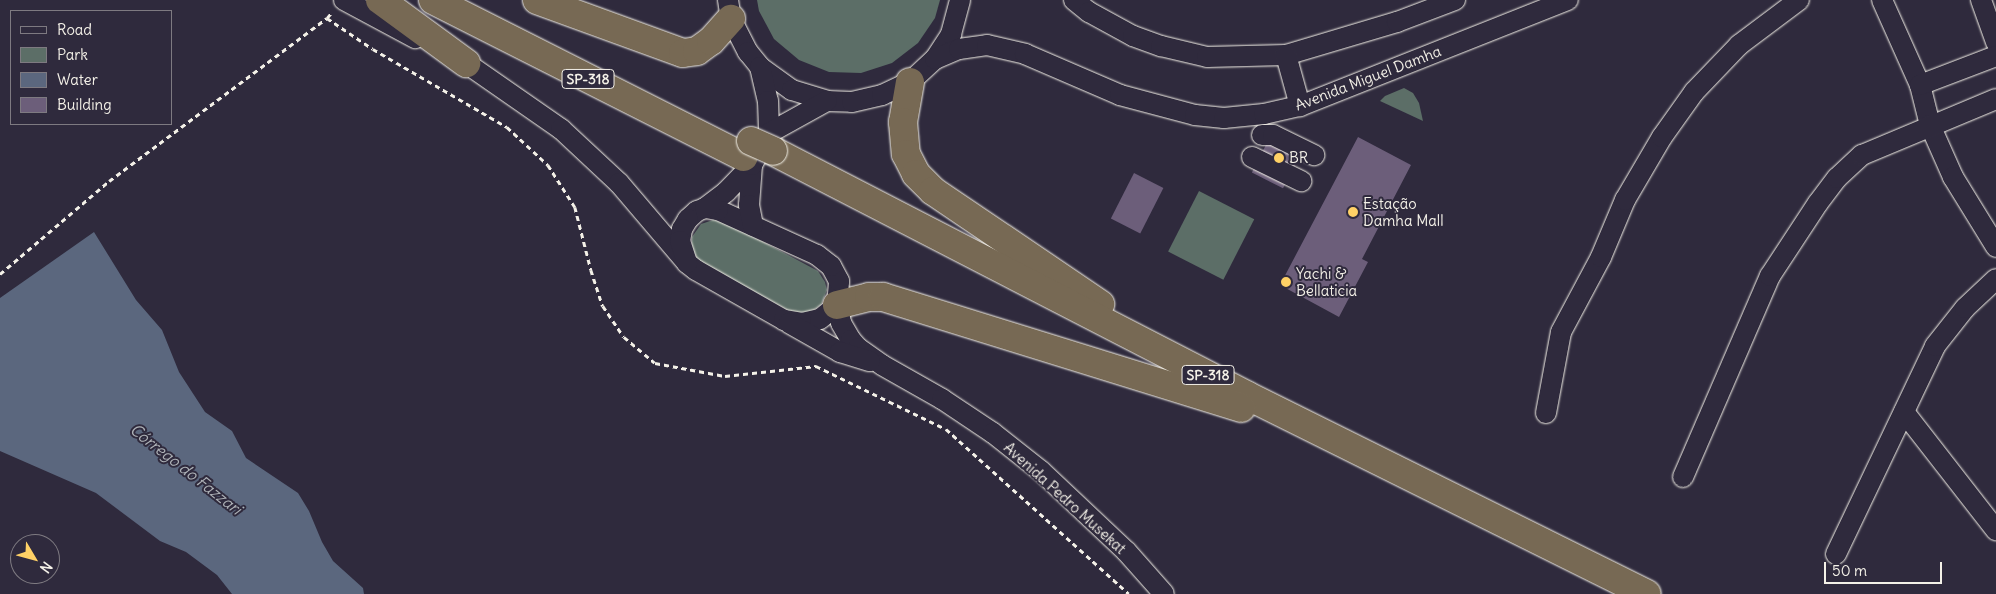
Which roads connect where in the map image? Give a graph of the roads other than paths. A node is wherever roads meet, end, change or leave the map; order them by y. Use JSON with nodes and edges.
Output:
{"nodes":[{"id":1,"x":380,"y":0,"type":"edge"},
{"id":2,"x":433,"y":0,"type":"edge"},
{"id":3,"x":472,"y":0,"type":"edge"},
{"id":4,"x":537,"y":0,"type":"edge"},
{"id":5,"x":960,"y":0,"type":"edge"},
{"id":6,"x":1074,"y":0,"type":"edge"},
{"id":7,"x":1404,"y":0,"type":"edge"},
{"id":8,"x":1455,"y":0,"type":"edge"},
{"id":9,"x":1568,"y":0,"type":"edge"},
{"id":10,"x":1799,"y":0,"type":"edge"},
{"id":11,"x":1882,"y":0,"type":"edge"},
{"id":12,"x":1982,"y":0,"type":"edge"},
{"id":13,"x":340,"y":3,"type":"edge"},
{"id":14,"x":730,"y":10,"type":"edge"},
{"id":15,"x":1397,"y":22,"type":"junction"},
{"id":16,"x":1996,"y":42,"type":"edge"},
{"id":17,"x":1286,"y":55,"type":"junction"},
{"id":18,"x":1996,"y":56,"type":"edge"},
{"id":19,"x":934,"y":59,"type":"junction"},
{"id":20,"x":466,"y":63,"type":"junction"},
{"id":21,"x":760,"y":67,"type":"junction"},
{"id":22,"x":910,"y":82,"type":"junction"},
{"id":23,"x":1920,"y":85,"type":"junction"},
{"id":24,"x":1996,"y":99,"type":"edge"},
{"id":25,"x":827,"y":101,"type":"junction"},
{"id":26,"x":1300,"y":106,"type":"junction"},
{"id":27,"x":1930,"y":125,"type":"junction"},
{"id":28,"x":759,"y":152,"type":"junction"},
{"id":29,"x":1304,"y":174,"type":"joint"},
{"id":30,"x":705,"y":208,"type":"junction"},
{"id":31,"x":753,"y":226,"type":"junction"},
{"id":32,"x":1996,"y":247,"type":"edge"},
{"id":33,"x":687,"y":263,"type":"junction"},
{"id":34,"x":1996,"y":279,"type":"edge"},
{"id":35,"x":837,"y":305,"type":"junction"},
{"id":36,"x":784,"y":320,"type":"junction"},
{"id":37,"x":882,"y":365,"type":"junction"},
{"id":38,"x":1244,"y":402,"type":"junction"},
{"id":39,"x":1904,"y":412,"type":"junction"},
{"id":40,"x":1546,"y":413,"type":"dead end"},
{"id":41,"x":1682,"y":477,"type":"dead end"},
{"id":42,"x":1996,"y":530,"type":"edge"},
{"id":43,"x":1836,"y":554,"type":"dead end"},
{"id":44,"x":1164,"y":594,"type":"edge"},
{"id":45,"x":1614,"y":594,"type":"edge"},
{"id":46,"x":1646,"y":594,"type":"edge"}],
"edges":[{"from":1,"to":20,"type":"highway"},
{"from":2,"to":28,"type":"highway","number":"SP-318"},
{"from":3,"to":28,"type":"highway","number":"SP-318"},
{"from":4,"to":14,"type":"highway"},
{"from":5,"to":19,"type":"street"},
{"from":6,"to":17,"type":"street"},
{"from":7,"to":15,"type":"street"},
{"from":8,"to":15,"type":"street"},
{"from":9,"to":26,"type":"street","name":"Avenida Miguel Damha"},
{"from":10,"to":40,"type":"street"},
{"from":11,"to":23,"type":"street"},
{"from":12,"to":16,"type":"street"},
{"from":13,"to":20,"type":"street","name":"Avenida Pedro Musekat"},
{"from":14,"to":21,"type":"street"},
{"from":15,"to":17,"type":"street"},
{"from":17,"to":26,"type":"street"},
{"from":18,"to":23,"type":"street"},
{"from":19,"to":22,"type":"street"},
{"from":19,"to":26,"type":"street","name":"Avenida Miguel Damha"},
{"from":20,"to":33,"type":"street","name":"Avenida Pedro Musekat"},
{"from":21,"to":25,"type":"street"},
{"from":21,"to":28,"type":"street"},
{"from":22,"to":25,"type":"street"},
{"from":22,"to":38,"type":"highway"},
{"from":23,"to":27,"type":"street"},
{"from":24,"to":27,"type":"street"},
{"from":25,"to":28,"type":"street"},
{"from":27,"to":32,"type":"street"},
{"from":27,"to":41,"type":"street"},
{"from":28,"to":30,"type":"street"},
{"from":28,"to":31,"type":"street"},
{"from":28,"to":38,"type":"highway","number":"SP-318"},
{"from":29,"to":29,"type":"street"},
{"from":30,"to":31,"type":"street"},
{"from":30,"to":33,"type":"street"},
{"from":31,"to":35,"type":"street"},
{"from":33,"to":36,"type":"street","name":"Avenida Pedro Musekat"},
{"from":34,"to":39,"type":"street"},
{"from":35,"to":36,"type":"street"},
{"from":35,"to":37,"type":"street","name":"Avenida Pedro Musekat"},
{"from":35,"to":38,"type":"highway"},
{"from":36,"to":37,"type":"street","name":"Avenida Pedro Musekat"},
{"from":37,"to":44,"type":"street","name":"Avenida Pedro Musekat"},
{"from":38,"to":45,"type":"highway","number":"SP-318"},
{"from":38,"to":46,"type":"highway","number":"SP-318"},
{"from":39,"to":42,"type":"street"},
{"from":39,"to":43,"type":"street"}]}
